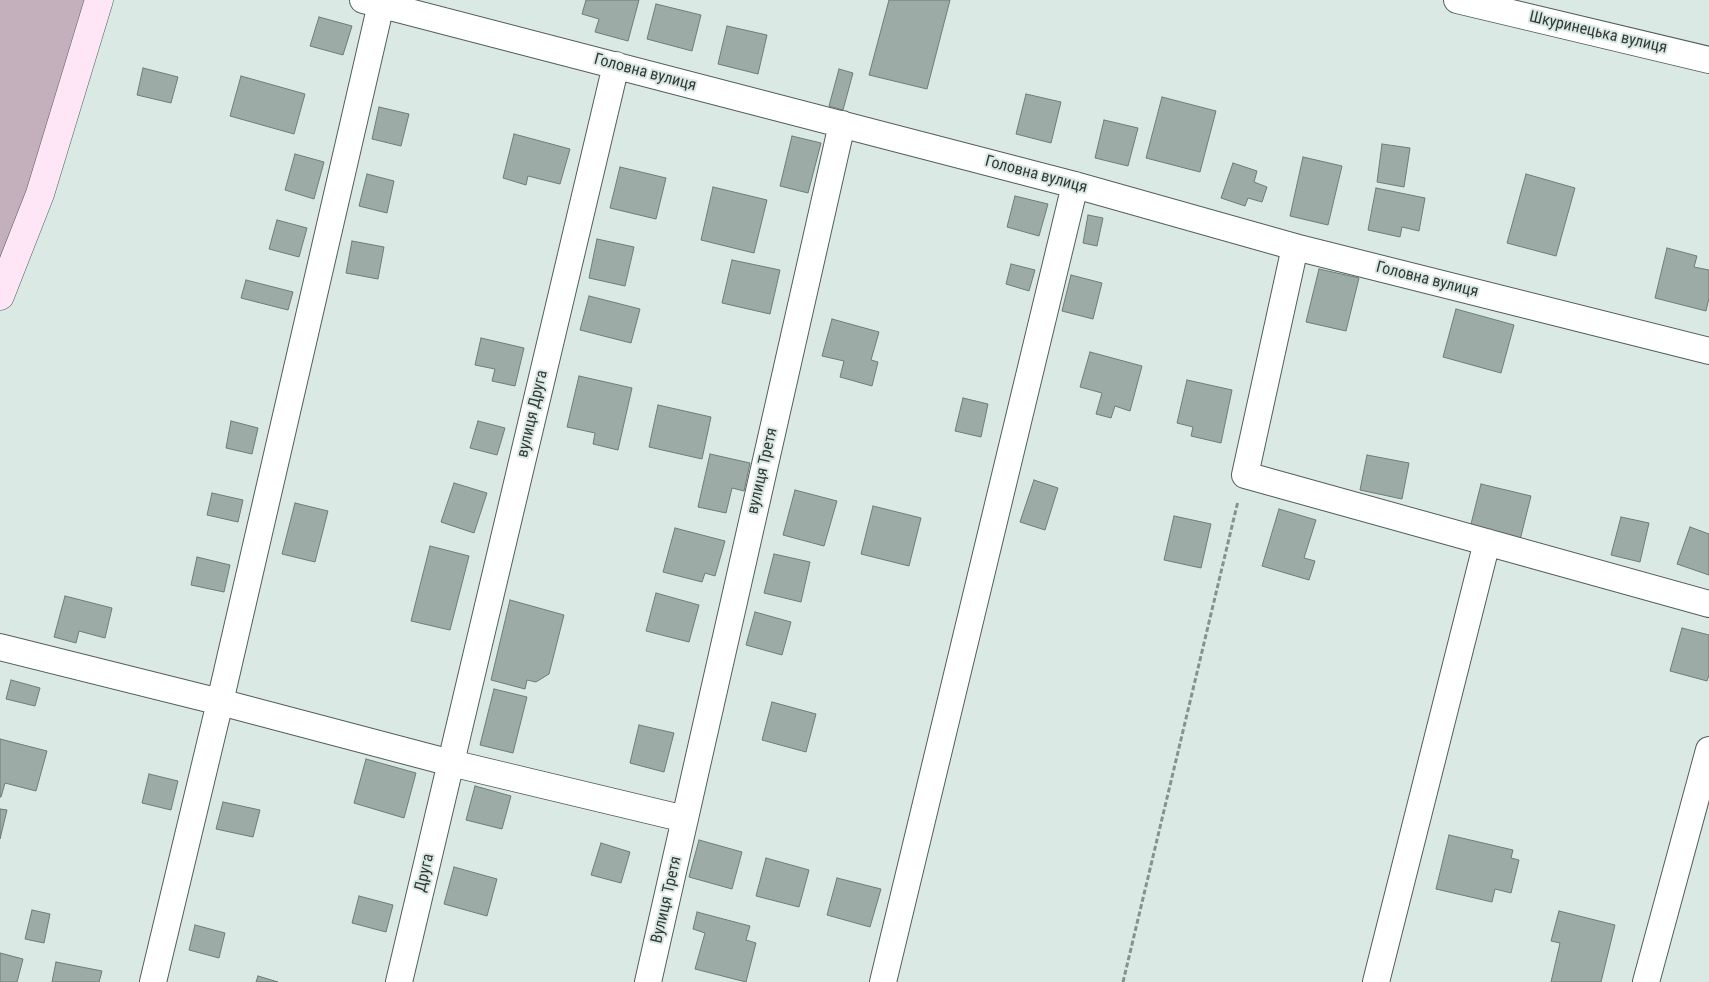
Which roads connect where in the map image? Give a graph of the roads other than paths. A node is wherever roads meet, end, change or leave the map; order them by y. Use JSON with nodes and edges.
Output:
{"nodes":[{"id":1,"x":99,"y":0,"type":"edge"},
{"id":2,"x":1457,"y":0,"type":"edge"},
{"id":3,"x":372,"y":2,"type":"edge"},
{"id":4,"x":1709,"y":60,"type":"edge"},
{"id":5,"x":616,"y":65,"type":"junction"},
{"id":6,"x":842,"y":124,"type":"junction"},
{"id":7,"x":1075,"y":184,"type":"junction"},
{"id":8,"x":1295,"y":247,"type":"junction"},
{"id":9,"x":0,"y":296,"type":"edge"},
{"id":10,"x":1709,"y":351,"type":"edge"},
{"id":11,"x":1487,"y":542,"type":"junction"},
{"id":12,"x":1709,"y":604,"type":"edge"},
{"id":13,"x":0,"y":647,"type":"edge"},
{"id":14,"x":220,"y":702,"type":"junction"},
{"id":15,"x":1709,"y":750,"type":"edge"},
{"id":16,"x":451,"y":763,"type":"junction"},
{"id":17,"x":685,"y":819,"type":"junction"},
{"id":18,"x":153,"y":982,"type":"edge"},
{"id":19,"x":399,"y":982,"type":"edge"},
{"id":20,"x":648,"y":982,"type":"edge"},
{"id":21,"x":883,"y":982,"type":"edge"},
{"id":22,"x":1376,"y":982,"type":"edge"},
{"id":23,"x":1646,"y":982,"type":"edge"}],
"edges":[{"from":1,"to":9,"type":"street"},
{"from":2,"to":4,"type":"street","name":"Шкуринецька вулиця"},
{"from":3,"to":5,"type":"street","name":"Головна вулиця"},
{"from":3,"to":14,"type":"street"},
{"from":5,"to":6,"type":"street","name":"Головна вулиця"},
{"from":5,"to":16,"type":"street","name":"вулиця Друга"},
{"from":6,"to":7,"type":"street","name":"Головна вулиця"},
{"from":6,"to":17,"type":"street","name":"вулиця Третя"},
{"from":7,"to":8,"type":"street","name":"Головна вулиця"},
{"from":7,"to":21,"type":"street"},
{"from":8,"to":10,"type":"street","name":"Головна вулиця"},
{"from":8,"to":11,"type":"street"},
{"from":11,"to":12,"type":"street"},
{"from":11,"to":22,"type":"street"},
{"from":13,"to":14,"type":"street"},
{"from":14,"to":16,"type":"street"},
{"from":14,"to":18,"type":"street"},
{"from":15,"to":23,"type":"street"},
{"from":16,"to":17,"type":"street"},
{"from":16,"to":19,"type":"street","name":"Друга"},
{"from":17,"to":20,"type":"street","name":"Вулиця Третя"}]}
